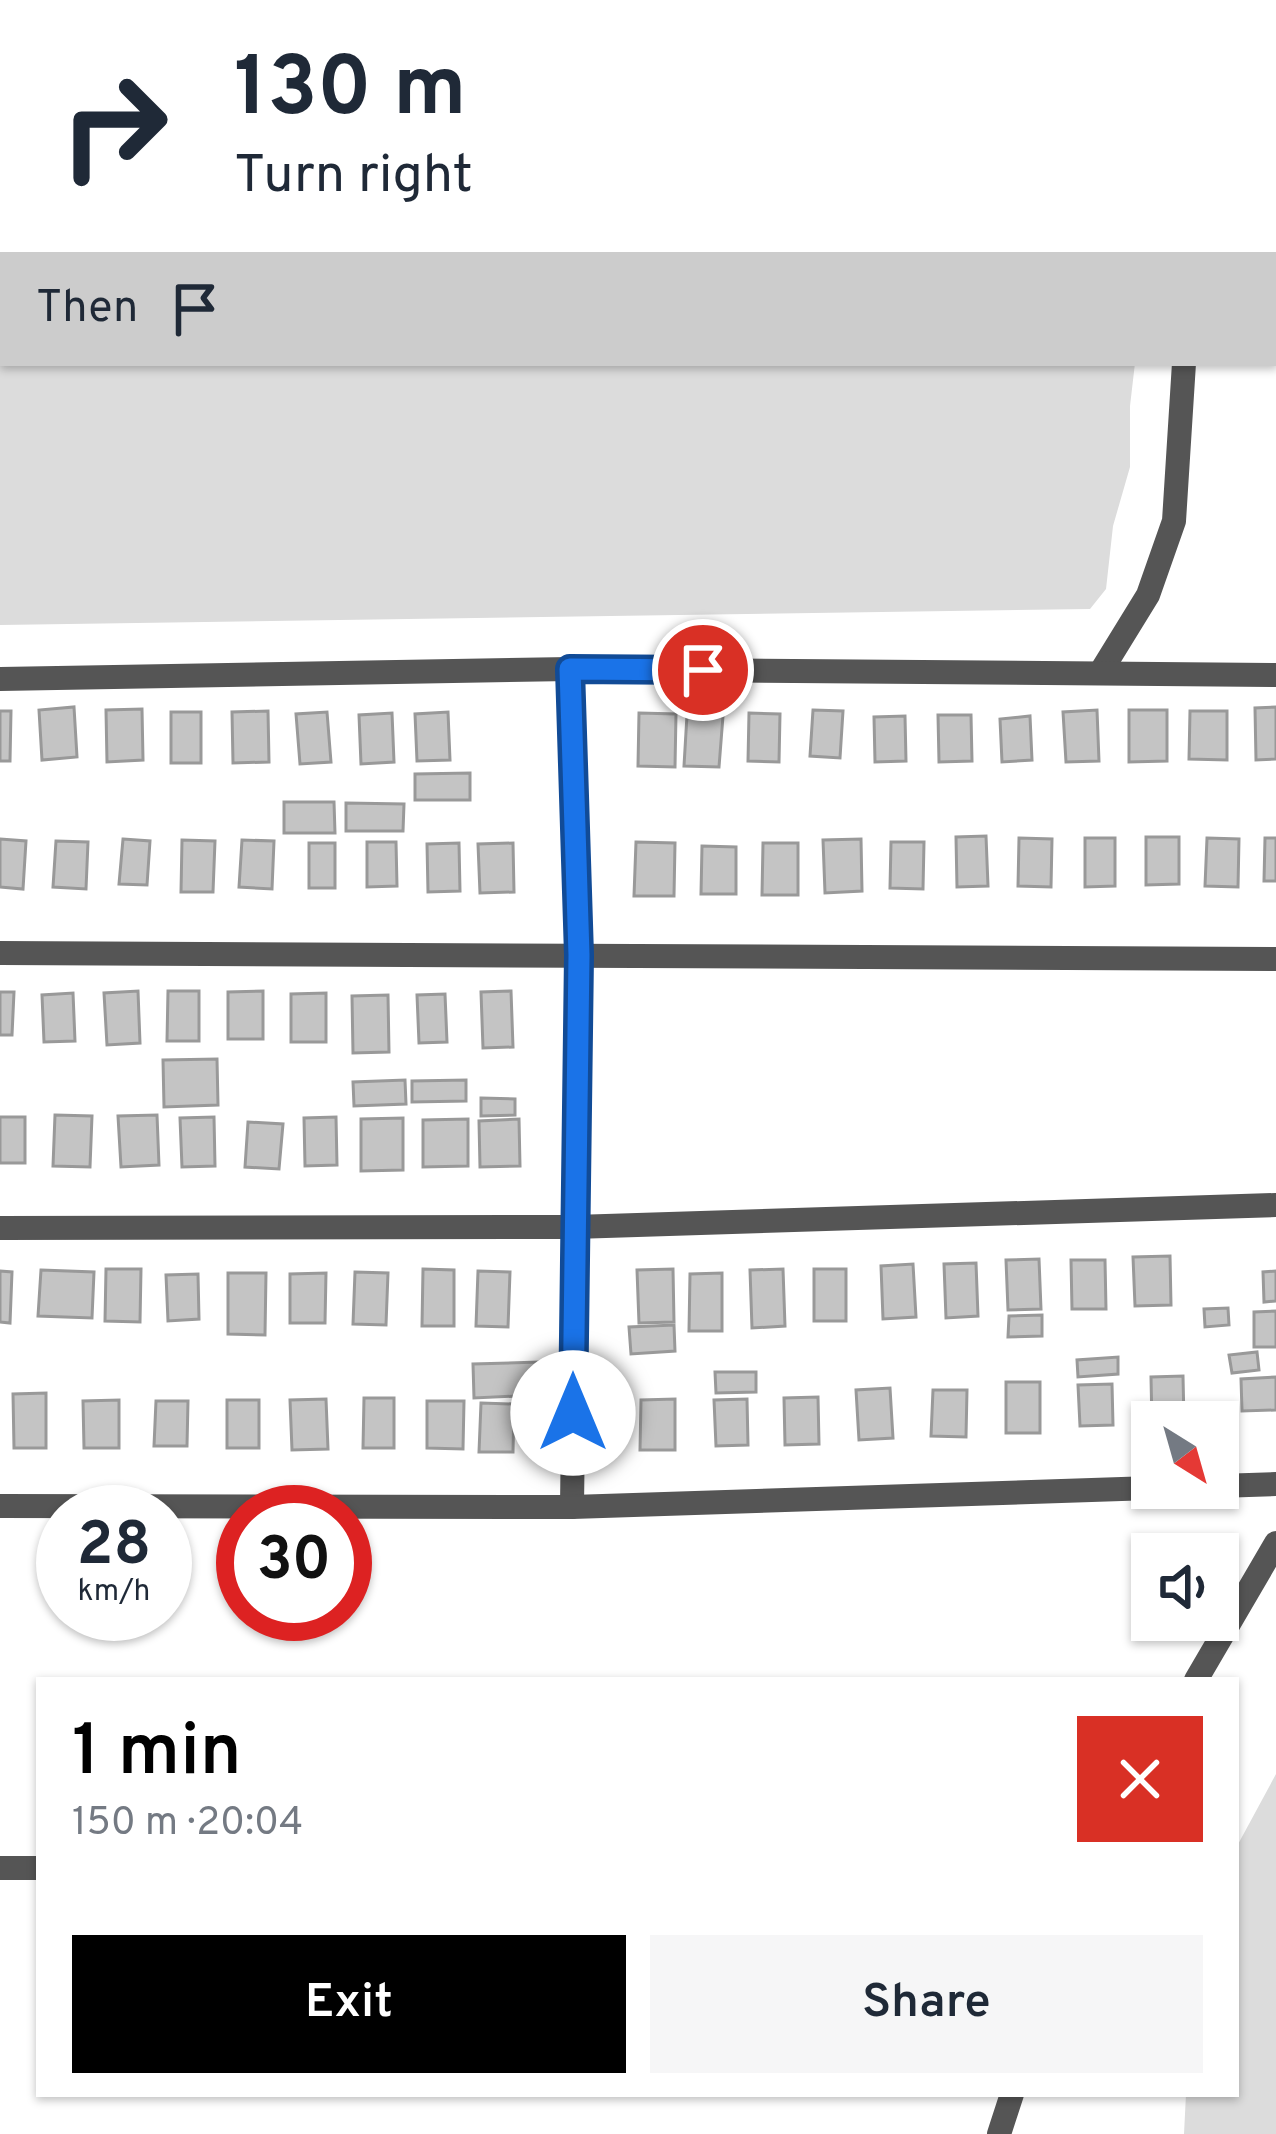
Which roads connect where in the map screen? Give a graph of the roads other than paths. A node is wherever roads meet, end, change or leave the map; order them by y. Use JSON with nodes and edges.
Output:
{"nodes":[{"id":1,"x":1184,"y":366,"type":"edge"},
{"id":2,"x":570,"y":669,"type":"junction"},
{"id":3,"x":1100,"y":673,"type":"junction"},
{"id":4,"x":1276,"y":675,"type":"edge"},
{"id":5,"x":0,"y":679,"type":"edge"},
{"id":6,"x":0,"y":953,"type":"edge"},
{"id":7,"x":579,"y":955,"type":"junction"},
{"id":8,"x":1276,"y":959,"type":"edge"},
{"id":9,"x":1276,"y":1205,"type":"edge"},
{"id":10,"x":574,"y":1227,"type":"junction"},
{"id":11,"x":0,"y":1228,"type":"edge"},
{"id":12,"x":1276,"y":1484,"type":"edge"},
{"id":13,"x":1239,"y":1485,"type":"edge"},
{"id":14,"x":1131,"y":1489,"type":"edge"},
{"id":15,"x":0,"y":1506,"type":"edge"},
{"id":16,"x":572,"y":1507,"type":"junction"},
{"id":17,"x":1276,"y":1543,"type":"edge"},
{"id":18,"x":1198,"y":1677,"type":"edge"},
{"id":19,"x":0,"y":1868,"type":"edge"},
{"id":20,"x":36,"y":1868,"type":"edge"},
{"id":21,"x":1011,"y":2097,"type":"edge"},
{"id":22,"x":999,"y":2134,"type":"edge"}],
"edges":[{"from":1,"to":3,"type":"street"},
{"from":2,"to":3,"type":"street"},
{"from":2,"to":5,"type":"street"},
{"from":2,"to":7,"type":"street"},
{"from":3,"to":4,"type":"street"},
{"from":6,"to":7,"type":"street"},
{"from":7,"to":8,"type":"street"},
{"from":7,"to":10,"type":"street"},
{"from":9,"to":10,"type":"street"},
{"from":10,"to":11,"type":"street"},
{"from":10,"to":16,"type":"street"},
{"from":12,"to":13,"type":"street"},
{"from":14,"to":16,"type":"street"},
{"from":15,"to":16,"type":"street"},
{"from":17,"to":18,"type":"street"},
{"from":19,"to":20,"type":"street"},
{"from":21,"to":22,"type":"street"}]}
